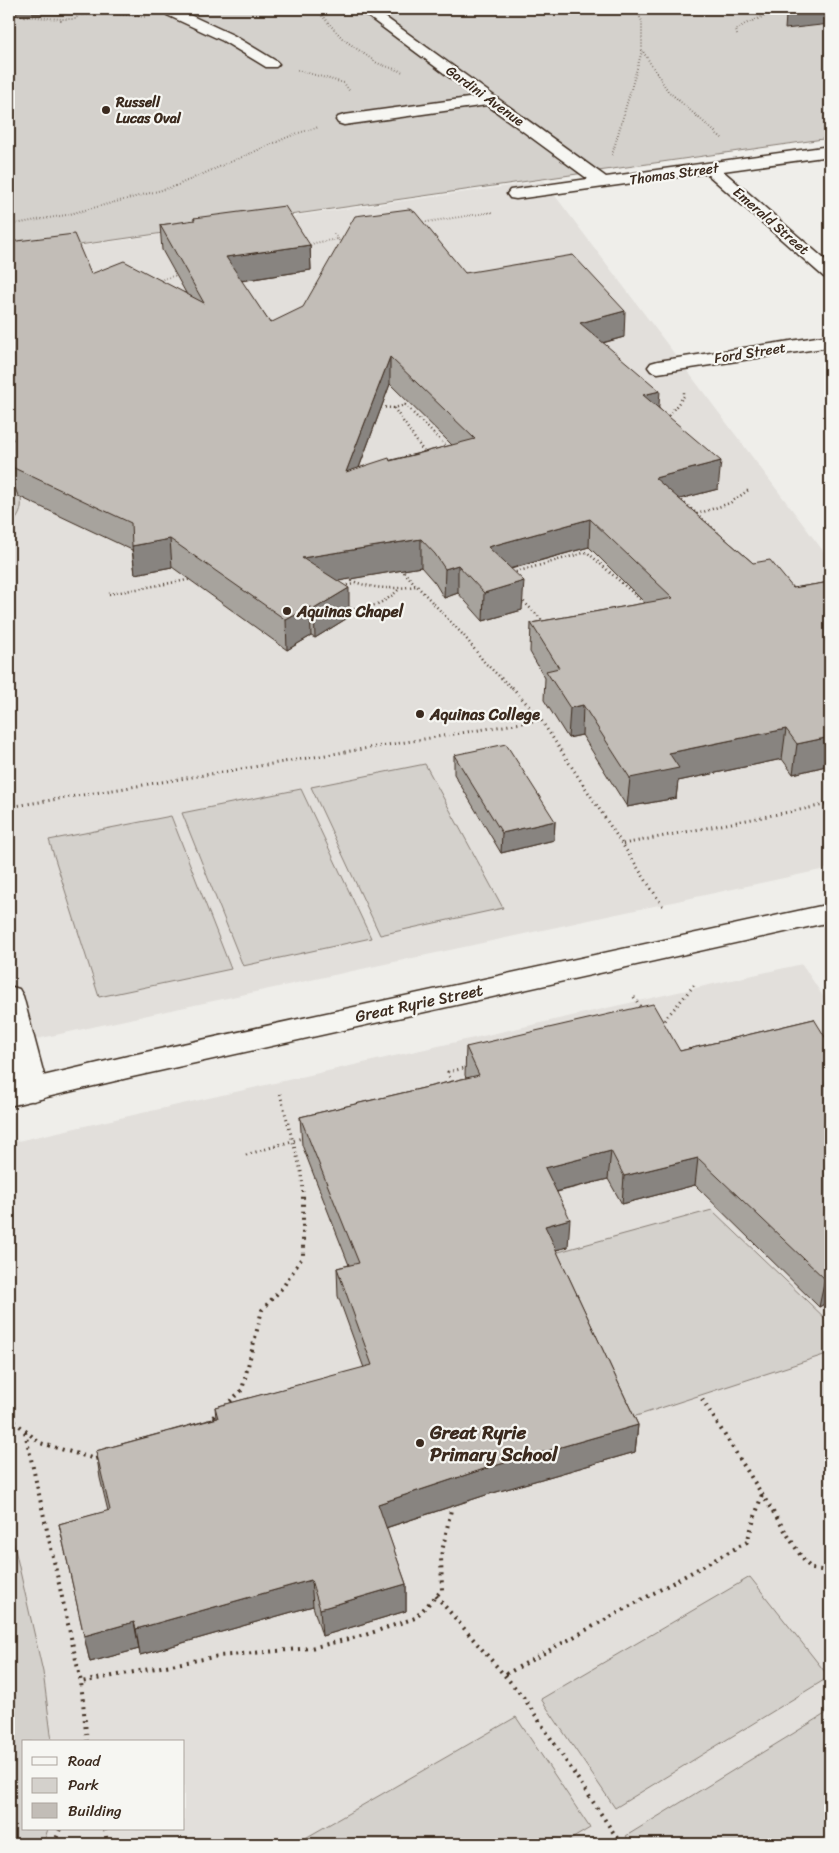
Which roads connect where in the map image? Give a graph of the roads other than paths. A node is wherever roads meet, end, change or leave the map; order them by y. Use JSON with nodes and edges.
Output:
{"nodes":[{"id":1,"x":365,"y":9,"type":"edge"},
{"id":2,"x":175,"y":10,"type":"edge"},
{"id":3,"x":271,"y":64,"type":"road end"},
{"id":4,"x":492,"y":100,"type":"junction"},
{"id":5,"x":344,"y":120,"type":"road end"},
{"id":6,"x":830,"y":151,"type":"edge"},
{"id":7,"x":711,"y":169,"type":"junction"},
{"id":8,"x":604,"y":183,"type":"junction"},
{"id":9,"x":516,"y":194,"type":"dead end"},
{"id":10,"x":830,"y":272,"type":"edge"},
{"id":11,"x":830,"y":341,"type":"edge"},
{"id":12,"x":663,"y":366,"type":"road end"},
{"id":13,"x":830,"y":913,"type":"edge"},
{"id":14,"x":9,"y":996,"type":"edge"},
{"id":15,"x":21,"y":1092,"type":"edge"}],
"edges":[{"from":1,"to":4,"type":"street","name":"Gardini Avenue"},
{"from":2,"to":3,"type":"street"},
{"from":4,"to":5,"type":"street"},
{"from":4,"to":8,"type":"street","name":"Gardini Avenue"},
{"from":6,"to":7,"type":"street","name":"Thomas Street"},
{"from":7,"to":8,"type":"street","name":"Thomas Street"},
{"from":7,"to":10,"type":"street","name":"Emerald Street"},
{"from":8,"to":9,"type":"street","name":"Thomas Street"},
{"from":11,"to":12,"type":"street","name":"Ford Street"},
{"from":13,"to":15,"type":"street","name":"Great Ryrie Street"},
{"from":14,"to":15,"type":"street"}]}
